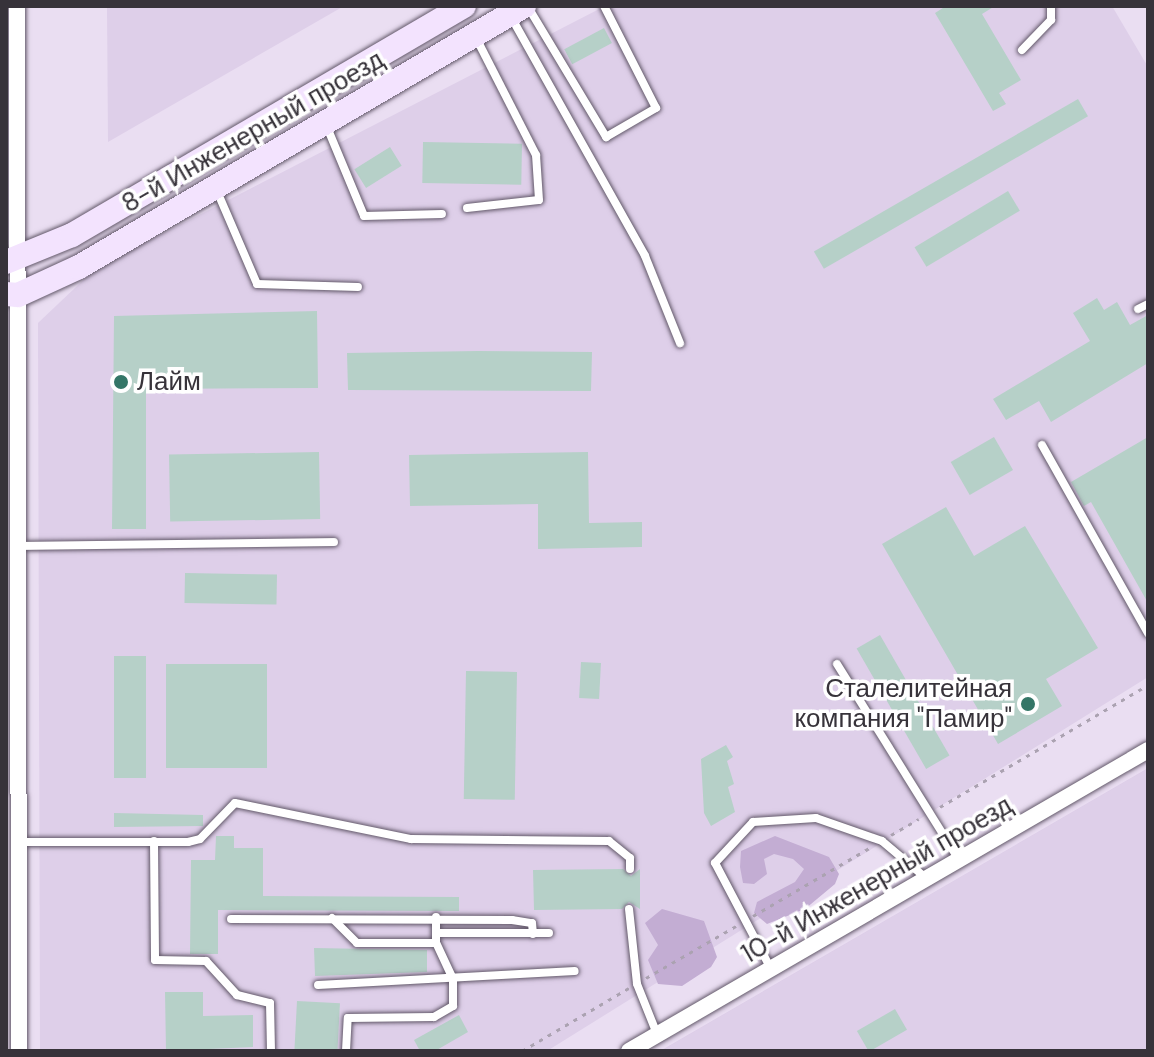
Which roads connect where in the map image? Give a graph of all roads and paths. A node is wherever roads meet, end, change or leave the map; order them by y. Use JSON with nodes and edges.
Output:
{"nodes":[{"id":1,"x":17,"y":6,"type":"edge"},
{"id":2,"x":464,"y":6,"type":"edge"},
{"id":3,"x":604,"y":6,"type":"edge"},
{"id":4,"x":1051,"y":6,"type":"edge"},
{"id":5,"x":521,"y":9,"type":"edge"},
{"id":6,"x":474,"y":35,"type":"junction"},
{"id":7,"x":1022,"y":50,"type":"dead end"},
{"id":8,"x":325,"y":123,"type":"junction"},
{"id":9,"x":215,"y":187,"type":"junction"},
{"id":10,"x":467,"y":208,"type":"dead end"},
{"id":11,"x":442,"y":214,"type":"dead end"},
{"id":12,"x":12,"y":262,"type":"edge"},
{"id":13,"x":358,"y":287,"type":"dead end"},
{"id":14,"x":12,"y":294,"type":"edge"},
{"id":15,"x":1148,"y":304,"type":"edge"},
{"id":16,"x":1138,"y":309,"type":"dead end"},
{"id":17,"x":680,"y":343,"type":"dead end"},
{"id":18,"x":1042,"y":445,"type":"dead end"},
{"id":19,"x":334,"y":542,"type":"dead end"},
{"id":20,"x":20,"y":546,"type":"junction"},
{"id":21,"x":1148,"y":633,"type":"edge"},
{"id":22,"x":837,"y":664,"type":"dead end"},
{"id":23,"x":1148,"y":685,"type":"edge"},
{"id":24,"x":13,"y":686,"type":"edge"},
{"id":25,"x":1148,"y":750,"type":"edge"},
{"id":26,"x":928,"y":814,"type":"junction"},
{"id":27,"x":154,"y":841,"type":"junction"},
{"id":28,"x":882,"y":841,"type":"junction"},
{"id":29,"x":21,"y":842,"type":"junction"},
{"id":30,"x":959,"y":860,"type":"junction"},
{"id":31,"x":630,"y":869,"type":"dead end"},
{"id":32,"x":927,"y":878,"type":"junction"},
{"id":33,"x":629,"y":909,"type":"dead end"},
{"id":34,"x":436,"y":917,"type":"junction"},
{"id":35,"x":332,"y":918,"type":"junction"},
{"id":36,"x":231,"y":919,"type":"dead end"},
{"id":37,"x":745,"y":921,"type":"junction"},
{"id":38,"x":549,"y":933,"type":"dead end"},
{"id":39,"x":533,"y":934,"type":"junction"},
{"id":40,"x":437,"y":938,"type":"junction"},
{"id":41,"x":771,"y":969,"type":"junction"},
{"id":42,"x":575,"y":971,"type":"dead end"},
{"id":43,"x":453,"y":979,"type":"junction"},
{"id":44,"x":637,"y":984,"type":"junction"},
{"id":45,"x":318,"y":985,"type":"dead end"},
{"id":46,"x":657,"y":1035,"type":"junction"},
{"id":47,"x":19,"y":1051,"type":"edge"},
{"id":48,"x":271,"y":1051,"type":"edge"},
{"id":49,"x":346,"y":1051,"type":"edge"},
{"id":50,"x":522,"y":1051,"type":"edge"},
{"id":51,"x":629,"y":1051,"type":"edge"}],
"edges":[{"from":1,"to":12,"type":"street"},
{"from":2,"to":12,"type":"street","name":"8-й Инженерный проезд"},
{"from":3,"to":5,"type":"lane"},
{"from":4,"to":7,"type":"lane"},
{"from":5,"to":6,"type":"street","name":"8-й Инженерный проезд"},
{"from":5,"to":17,"type":"lane"},
{"from":6,"to":8,"type":"street","name":"8-й Инженерный проезд"},
{"from":6,"to":10,"type":"lane"},
{"from":8,"to":9,"type":"street","name":"8-й Инженерный проезд"},
{"from":8,"to":11,"type":"lane"},
{"from":9,"to":13,"type":"lane"},
{"from":9,"to":14,"type":"street","name":"8-й Инженерный проезд"},
{"from":12,"to":14,"type":"street"},
{"from":14,"to":20,"type":"street"},
{"from":15,"to":16,"type":"lane"},
{"from":18,"to":21,"type":"lane"},
{"from":19,"to":20,"type":"lane"},
{"from":20,"to":24,"type":"street"},
{"from":22,"to":26,"type":"lane"},
{"from":23,"to":26,"type":"path"},
{"from":24,"to":29,"type":"street"},
{"from":25,"to":30,"type":"street","name":"10-й Инженерный проезд"},
{"from":26,"to":28,"type":"path"},
{"from":26,"to":30,"type":"lane"},
{"from":27,"to":29,"type":"lane"},
{"from":27,"to":31,"type":"lane"},
{"from":27,"to":48,"type":"lane"},
{"from":28,"to":32,"type":"lane"},
{"from":28,"to":37,"type":"path"},
{"from":28,"to":37,"type":"lane"},
{"from":29,"to":47,"type":"street"},
{"from":30,"to":32,"type":"street","name":"10-й Инженерный проезд"},
{"from":32,"to":41,"type":"street","name":"10-й Инженерный проезд"},
{"from":33,"to":44,"type":"lane"},
{"from":34,"to":35,"type":"lane"},
{"from":34,"to":39,"type":"lane"},
{"from":34,"to":40,"type":"lane"},
{"from":35,"to":36,"type":"lane"},
{"from":35,"to":40,"type":"lane"},
{"from":37,"to":41,"type":"lane"},
{"from":37,"to":44,"type":"path"},
{"from":38,"to":39,"type":"lane"},
{"from":39,"to":40,"type":"lane"},
{"from":40,"to":43,"type":"lane"},
{"from":41,"to":46,"type":"street","name":"10-й Инженерный проезд"},
{"from":42,"to":43,"type":"lane"},
{"from":43,"to":45,"type":"lane"},
{"from":43,"to":49,"type":"lane"},
{"from":44,"to":46,"type":"lane"},
{"from":44,"to":50,"type":"path"},
{"from":46,"to":51,"type":"street","name":"10-й Инженерный проезд"}]}
